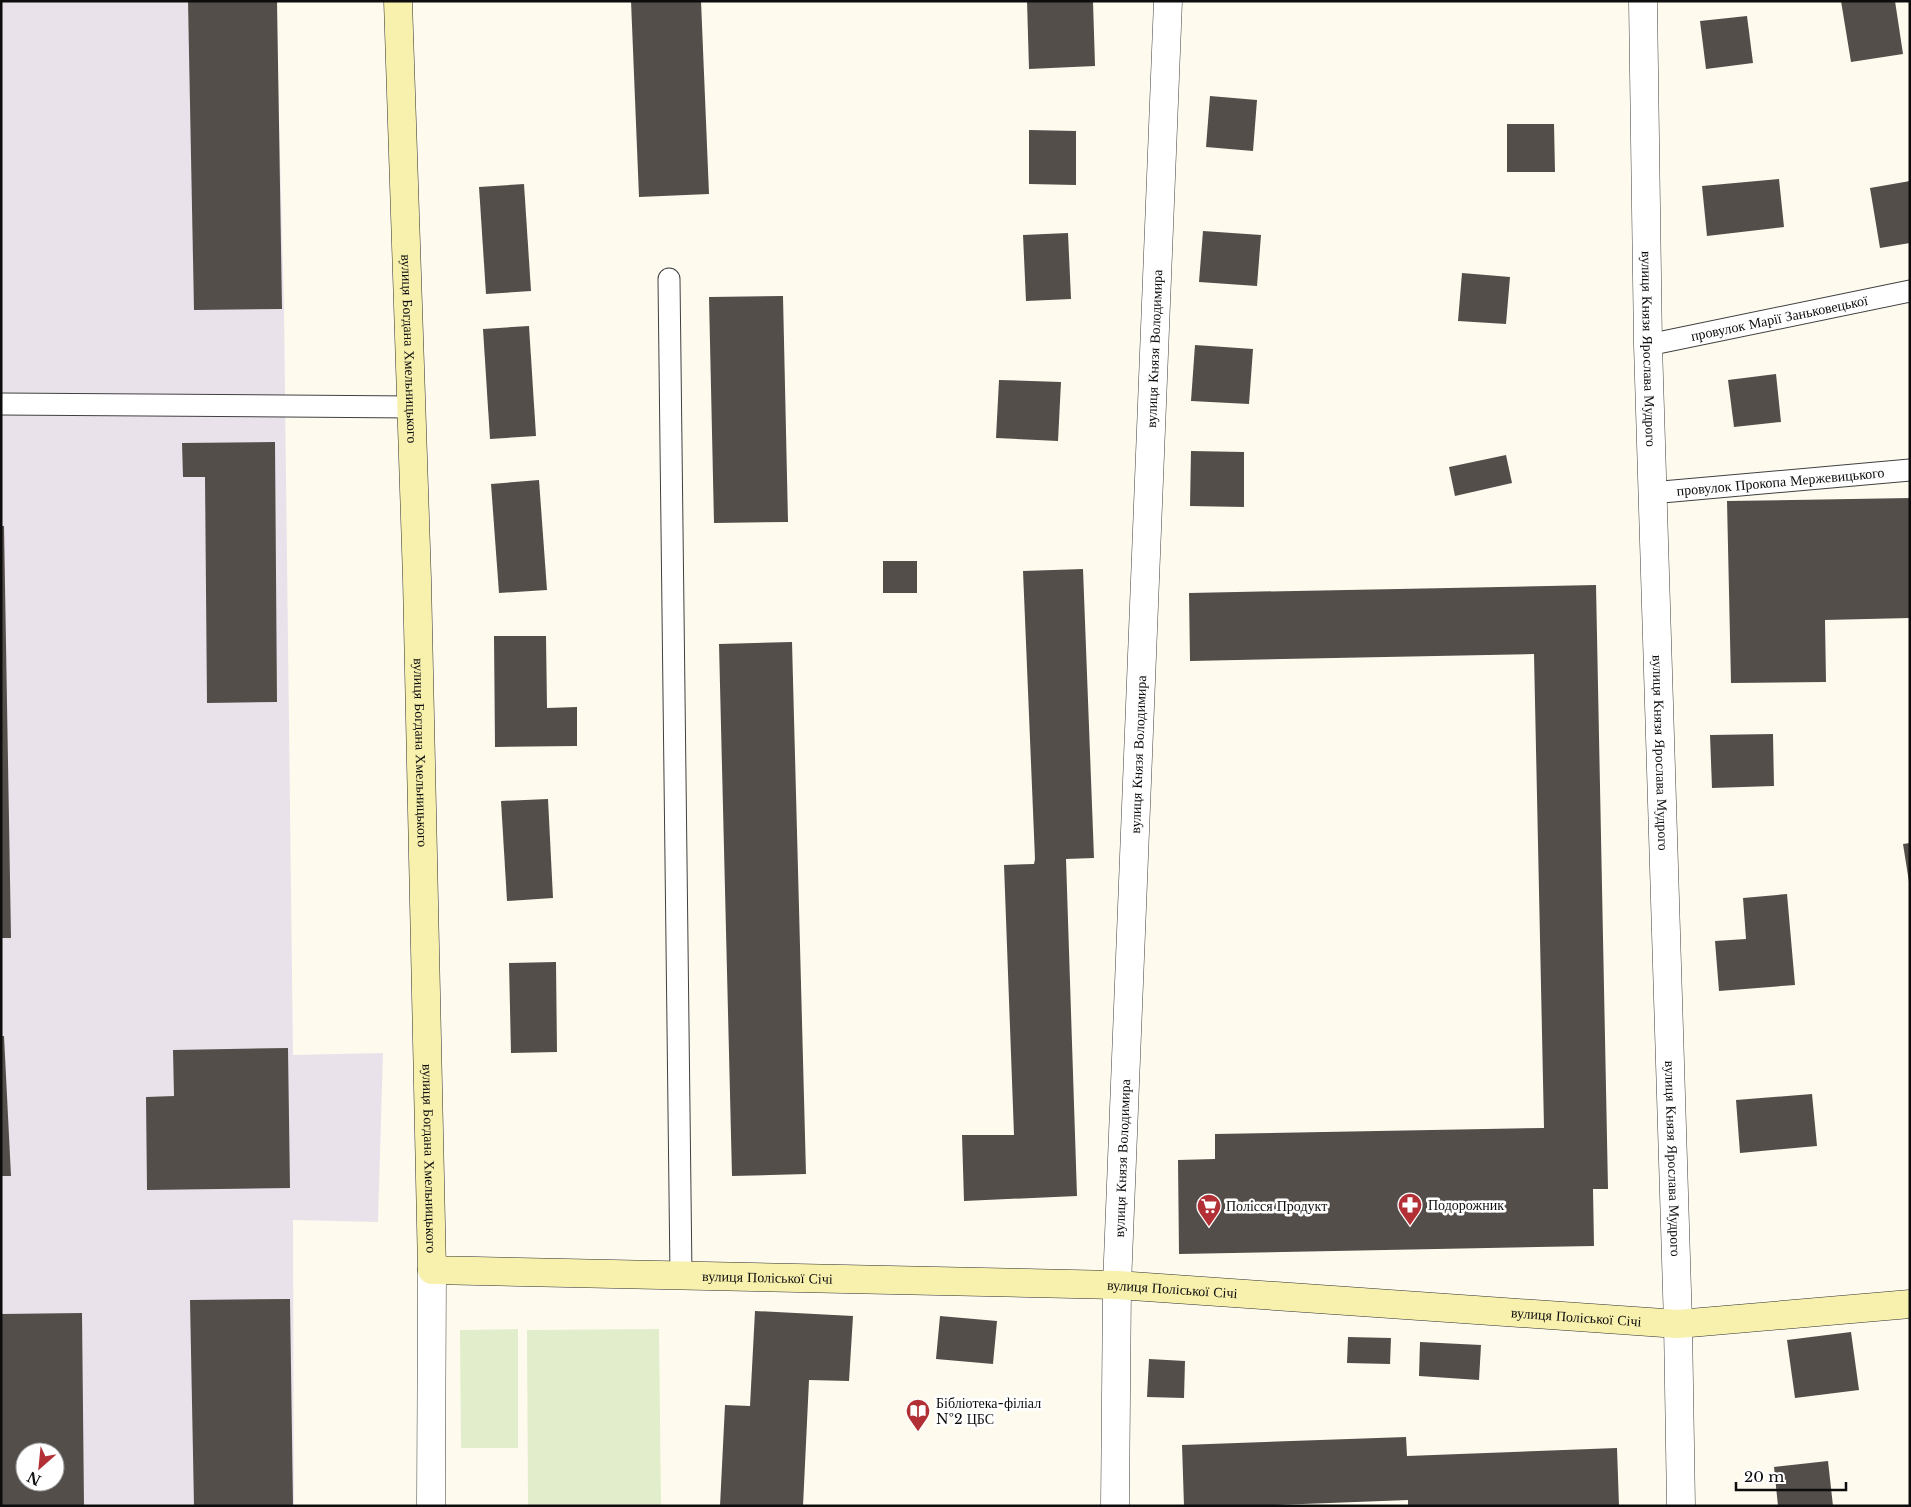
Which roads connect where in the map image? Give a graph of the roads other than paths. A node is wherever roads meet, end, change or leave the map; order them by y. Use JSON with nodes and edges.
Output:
{"nodes":[{"id":1,"x":398,"y":1,"type":"edge"},
{"id":2,"x":1168,"y":1,"type":"edge"},
{"id":3,"x":1643,"y":1,"type":"edge"},
{"id":4,"x":670,"y":279,"type":"dead end"},
{"id":5,"x":1910,"y":291,"type":"edge"},
{"id":6,"x":1648,"y":345,"type":"junction"},
{"id":7,"x":1,"y":404,"type":"edge"},
{"id":8,"x":412,"y":407,"type":"junction"},
{"id":9,"x":1910,"y":470,"type":"edge"},
{"id":10,"x":1652,"y":493,"type":"junction"},
{"id":11,"x":432,"y":1270,"type":"junction"},
{"id":12,"x":681,"y":1276,"type":"junction"},
{"id":13,"x":1117,"y":1285,"type":"junction"},
{"id":14,"x":1910,"y":1304,"type":"edge"},
{"id":15,"x":1678,"y":1324,"type":"junction"},
{"id":16,"x":431,"y":1506,"type":"edge"},
{"id":17,"x":1115,"y":1506,"type":"edge"},
{"id":18,"x":1681,"y":1506,"type":"edge"}],
"edges":[{"from":1,"to":8,"type":"street","name":"вулиця Богдана Хмельницького"},
{"from":2,"to":13,"type":"street","name":"вулиця Князя Володимира"},
{"from":3,"to":6,"type":"street","name":"вулиця Князя Ярослава Мудрого"},
{"from":4,"to":12,"type":"lane"},
{"from":5,"to":6,"type":"lane","name":"провулок Марії Заньковецької"},
{"from":6,"to":10,"type":"street","name":"вулиця Князя Ярослава Мудрого"},
{"from":7,"to":8,"type":"lane"},
{"from":8,"to":11,"type":"street","name":"вулиця Богдана Хмельницького"},
{"from":9,"to":10,"type":"lane","name":"провулок Прокопа Мержевицького"},
{"from":10,"to":15,"type":"street","name":"вулиця Князя Ярослава Мудрого"},
{"from":11,"to":12,"type":"street","name":"вулиця Поліської Січі"},
{"from":11,"to":16,"type":"street","name":"вулиця Богдана Хмельницького"},
{"from":12,"to":13,"type":"street","name":"вулиця Поліської Січі"},
{"from":13,"to":15,"type":"street","name":"вулиця Поліської Січі"},
{"from":13,"to":17,"type":"street","name":"вулиця Князя Володимира"},
{"from":14,"to":15,"type":"street","name":"вулиця Поліської Січі"},
{"from":15,"to":18,"type":"street","name":"вулиця Князя Ярослава Мудрого"}]}
